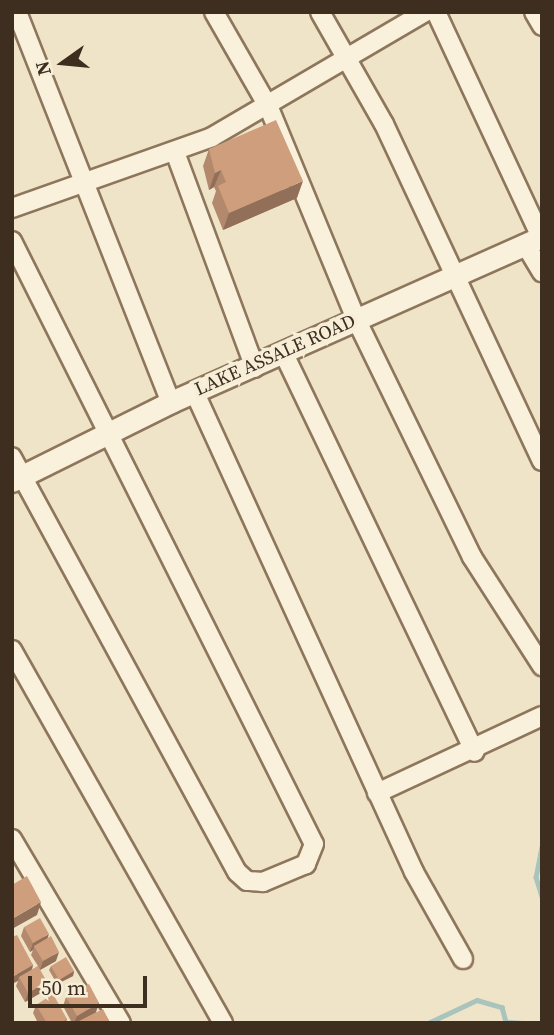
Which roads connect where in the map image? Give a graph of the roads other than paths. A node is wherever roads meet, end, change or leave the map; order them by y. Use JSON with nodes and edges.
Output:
{"nodes":[{"id":1,"x":17,"y":12,"type":"edge"},
{"id":2,"x":214,"y":12,"type":"edge"},
{"id":3,"x":320,"y":12,"type":"edge"},
{"id":4,"x":425,"y":12,"type":"edge"},
{"id":5,"x":436,"y":12,"type":"edge"},
{"id":6,"x":534,"y":12,"type":"edge"},
{"id":7,"x":542,"y":26,"type":"edge"},
{"id":8,"x":349,"y":60,"type":"junction"},
{"id":9,"x":269,"y":108,"type":"junction"},
{"id":10,"x":175,"y":152,"type":"junction"},
{"id":11,"x":85,"y":184,"type":"junction"},
{"id":12,"x":12,"y":208,"type":"edge"},
{"id":13,"x":536,"y":239,"type":"edge"},
{"id":14,"x":12,"y":241,"type":"edge"},
{"id":15,"x":542,"y":272,"type":"edge"},
{"id":16,"x":451,"y":277,"type":"junction"},
{"id":17,"x":356,"y":320,"type":"junction"},
{"id":18,"x":284,"y":354,"type":"junction"},
{"id":19,"x":255,"y":368,"type":"junction"},
{"id":20,"x":194,"y":391,"type":"junction"},
{"id":21,"x":171,"y":402,"type":"junction"},
{"id":22,"x":107,"y":433,"type":"junction"},
{"id":23,"x":542,"y":461,"type":"edge"},
{"id":24,"x":16,"y":471,"type":"edge"},
{"id":25,"x":12,"y":650,"type":"edge"},
{"id":26,"x":542,"y":666,"type":"edge"},
{"id":27,"x":542,"y":716,"type":"edge"},
{"id":28,"x":475,"y":752,"type":"junction"},
{"id":29,"x":377,"y":793,"type":"junction"},
{"id":30,"x":12,"y":839,"type":"edge"},
{"id":31,"x":463,"y":960,"type":"dead end"},
{"id":32,"x":121,"y":1023,"type":"edge"},
{"id":33,"x":223,"y":1023,"type":"edge"}],
"edges":[{"from":1,"to":11,"type":"street"},
{"from":2,"to":9,"type":"street"},
{"from":3,"to":8,"type":"street"},
{"from":4,"to":8,"type":"street"},
{"from":5,"to":13,"type":"street"},
{"from":6,"to":7,"type":"street"},
{"from":8,"to":9,"type":"street"},
{"from":8,"to":16,"type":"street"},
{"from":9,"to":10,"type":"street"},
{"from":9,"to":17,"type":"street"},
{"from":10,"to":11,"type":"street"},
{"from":10,"to":19,"type":"street"},
{"from":11,"to":12,"type":"street"},
{"from":11,"to":21,"type":"street"},
{"from":13,"to":15,"type":"street"},
{"from":13,"to":16,"type":"street","name":"LAKE ASSALE ROAD"},
{"from":14,"to":22,"type":"street"},
{"from":16,"to":17,"type":"street","name":"LAKE ASSALE ROAD"},
{"from":16,"to":23,"type":"street"},
{"from":17,"to":18,"type":"street","name":"LAKE ASSALE ROAD"},
{"from":17,"to":26,"type":"street"},
{"from":18,"to":19,"type":"street","name":"LAKE ASSALE ROAD"},
{"from":18,"to":28,"type":"street"},
{"from":19,"to":20,"type":"street","name":"LAKE ASSALE ROAD"},
{"from":20,"to":21,"type":"street","name":"LAKE ASSALE ROAD"},
{"from":20,"to":29,"type":"street"},
{"from":21,"to":22,"type":"street","name":"LAKE ASSALE ROAD"},
{"from":22,"to":24,"type":"street","name":"LAKE ASSALE ROAD"},
{"from":22,"to":24,"type":"street"},
{"from":25,"to":33,"type":"street"},
{"from":27,"to":28,"type":"street"},
{"from":28,"to":29,"type":"street"},
{"from":29,"to":31,"type":"street"},
{"from":30,"to":32,"type":"street"}]}
